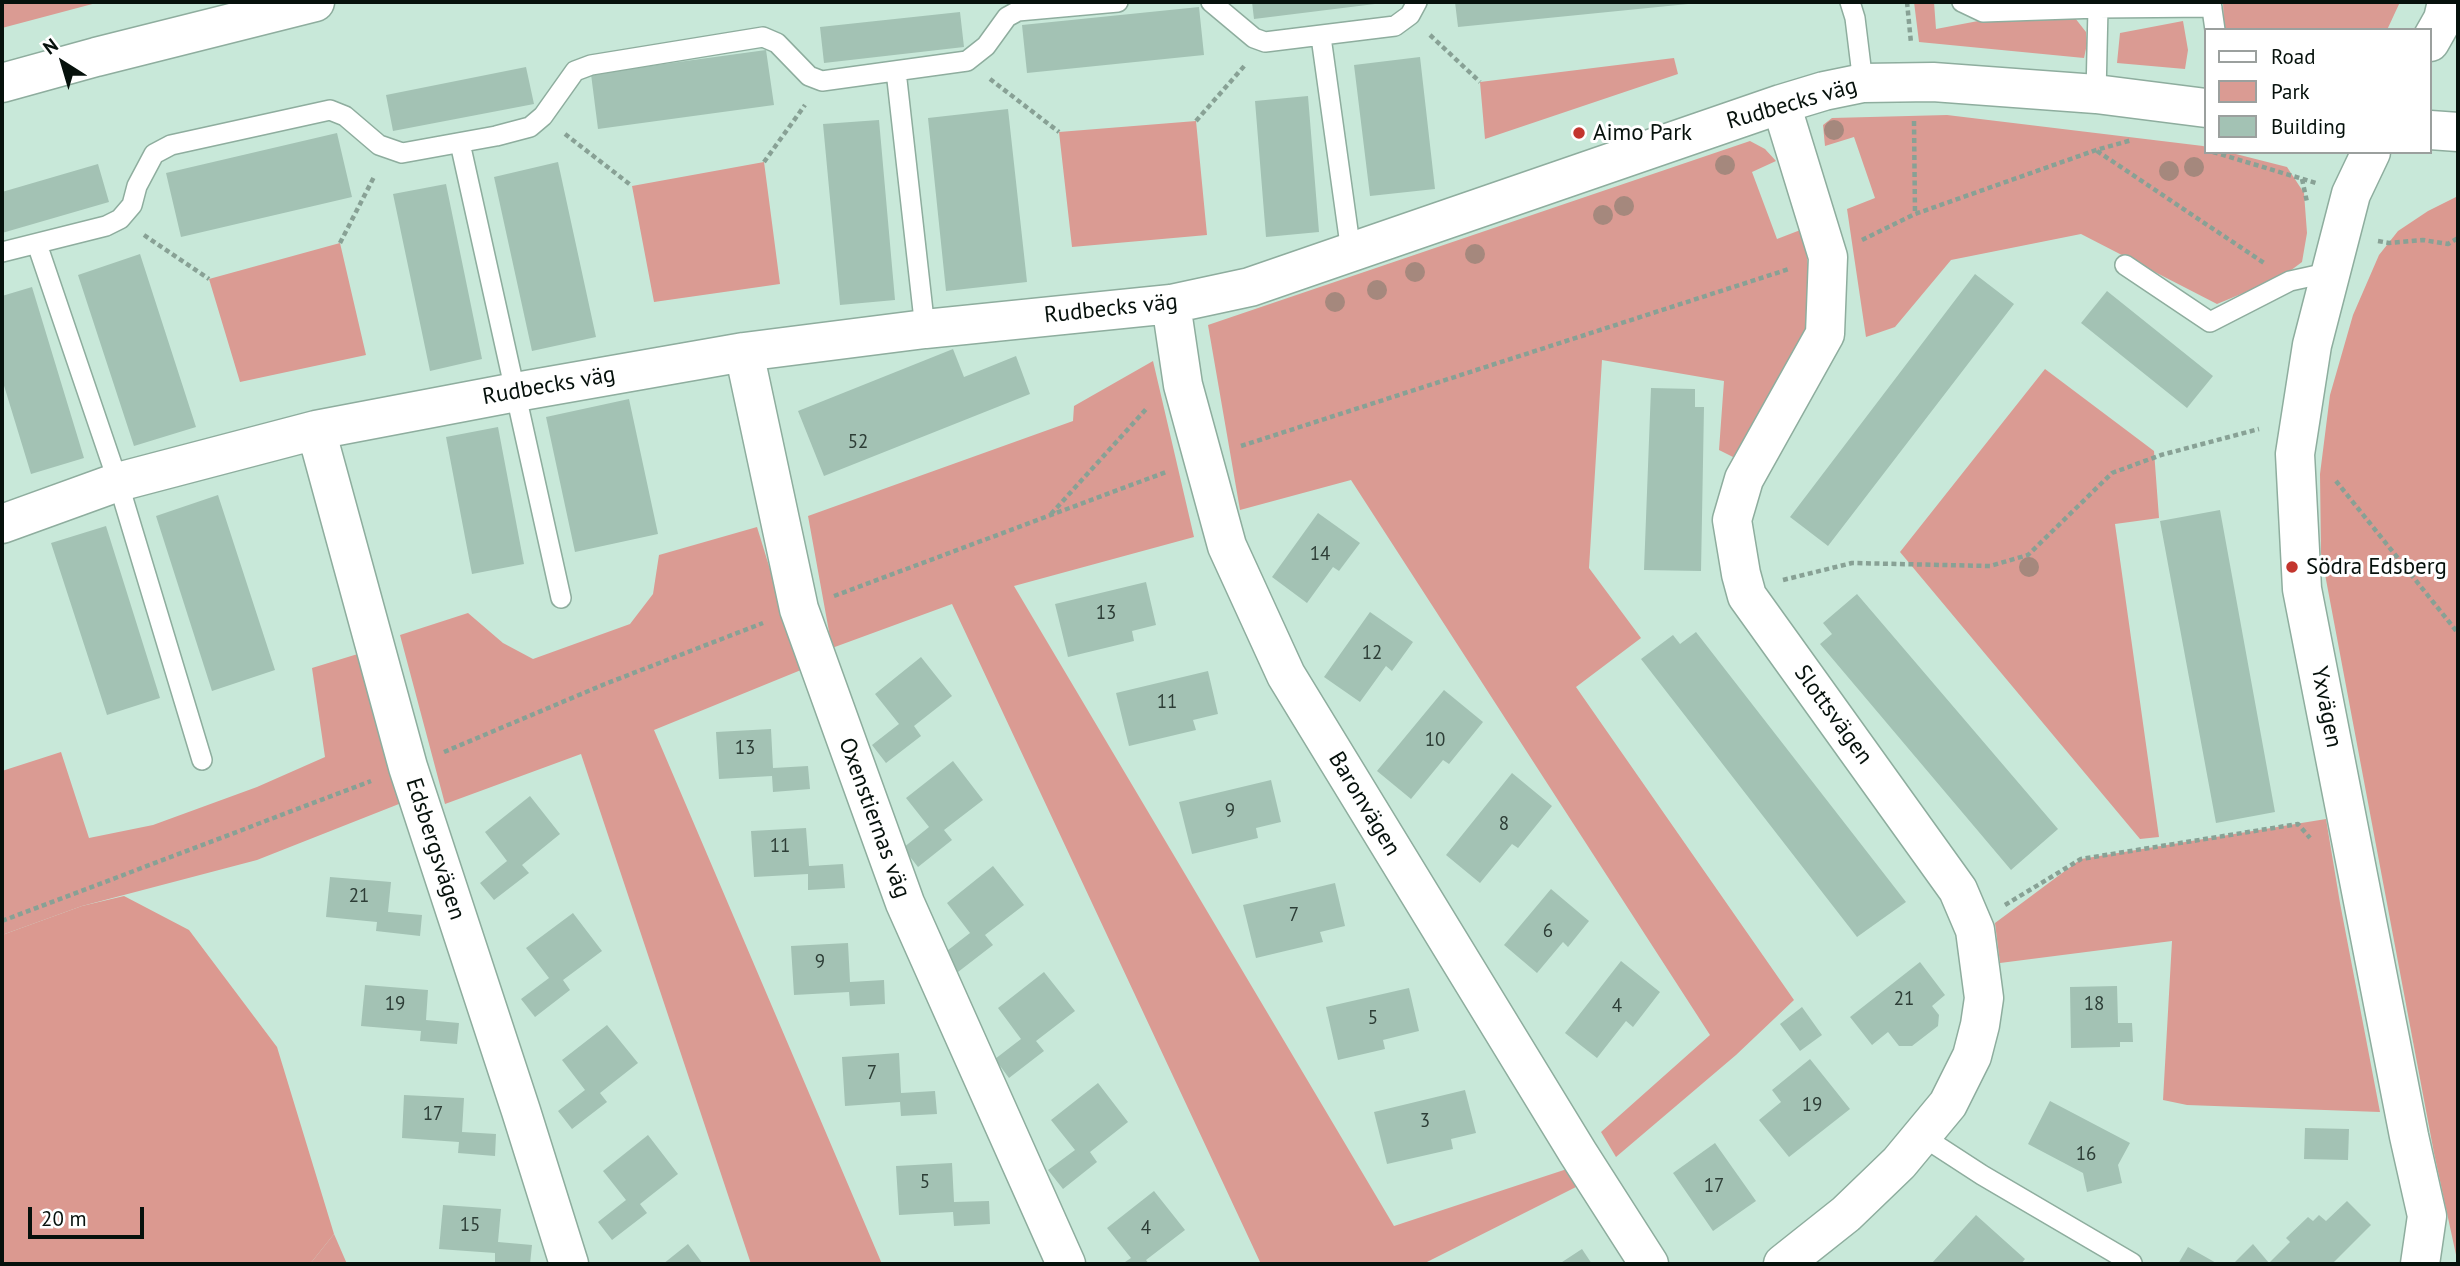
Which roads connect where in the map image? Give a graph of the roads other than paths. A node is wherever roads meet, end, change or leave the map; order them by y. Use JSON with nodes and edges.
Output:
{"nodes":[{"id":1,"x":315,"y":2,"type":"edge"},
{"id":2,"x":1118,"y":2,"type":"edge"},
{"id":3,"x":1211,"y":2,"type":"edge"},
{"id":4,"x":1850,"y":2,"type":"edge"},
{"id":5,"x":1962,"y":2,"type":"edge"},
{"id":6,"x":2447,"y":2,"type":"edge"},
{"id":7,"x":2211,"y":4,"type":"edge"},
{"id":8,"x":2098,"y":5,"type":"edge"},
{"id":9,"x":1413,"y":8,"type":"edge"},
{"id":10,"x":2215,"y":28,"type":"edge"},
{"id":11,"x":1321,"y":37,"type":"junction"},
{"id":12,"x":2432,"y":38,"type":"edge"},
{"id":13,"x":896,"y":71,"type":"junction"},
{"id":14,"x":2,"y":83,"type":"edge"},
{"id":15,"x":1863,"y":83,"type":"junction"},
{"id":16,"x":2096,"y":94,"type":"junction"},
{"id":17,"x":1781,"y":104,"type":"junction"},
{"id":18,"x":2204,"y":108,"type":"edge"},
{"id":19,"x":2432,"y":130,"type":"edge"},
{"id":20,"x":2458,"y":132,"type":"edge"},
{"id":21,"x":460,"y":143,"type":"junction"},
{"id":22,"x":2370,"y":154,"type":"edge"},
{"id":23,"x":37,"y":244,"type":"junction"},
{"id":24,"x":1351,"y":252,"type":"junction"},
{"id":25,"x":2,"y":253,"type":"edge"},
{"id":26,"x":2336,"y":254,"type":"junction"},
{"id":27,"x":2125,"y":265,"type":"dead end"},
{"id":28,"x":1171,"y":304,"type":"junction"},
{"id":29,"x":925,"y":329,"type":"junction"},
{"id":30,"x":744,"y":352,"type":"junction"},
{"id":31,"x":516,"y":392,"type":"junction"},
{"id":32,"x":316,"y":430,"type":"junction"},
{"id":33,"x":118,"y":482,"type":"junction"},
{"id":34,"x":2,"y":524,"type":"edge"},
{"id":35,"x":561,"y":598,"type":"dead end"},
{"id":36,"x":202,"y":761,"type":"dead end"},
{"id":37,"x":1922,"y":1136,"type":"junction"},
{"id":38,"x":2132,"y":1263,"type":"edge"},
{"id":39,"x":569,"y":1264,"type":"edge"},
{"id":40,"x":1066,"y":1264,"type":"edge"},
{"id":41,"x":1649,"y":1264,"type":"edge"},
{"id":42,"x":1783,"y":1264,"type":"edge"},
{"id":43,"x":2420,"y":1264,"type":"edge"}],
"edges":[{"from":1,"to":14,"type":"street"},
{"from":2,"to":13,"type":"lane"},
{"from":3,"to":11,"type":"lane"},
{"from":4,"to":15,"type":"lane"},
{"from":5,"to":8,"type":"lane"},
{"from":6,"to":12,"type":"street"},
{"from":7,"to":8,"type":"lane"},
{"from":7,"to":10,"type":"lane"},
{"from":8,"to":16,"type":"lane"},
{"from":9,"to":11,"type":"lane"},
{"from":11,"to":24,"type":"lane"},
{"from":13,"to":21,"type":"lane"},
{"from":13,"to":29,"type":"lane"},
{"from":15,"to":16,"type":"street","name":"Rudbecks väg"},
{"from":15,"to":17,"type":"street","name":"Rudbecks väg"},
{"from":16,"to":18,"type":"street","name":"Rudbecks väg"},
{"from":17,"to":24,"type":"street","name":"Rudbecks väg"},
{"from":17,"to":37,"type":"street","name":"Slottsvägen"},
{"from":19,"to":20,"type":"street"},
{"from":21,"to":23,"type":"lane"},
{"from":21,"to":31,"type":"lane"},
{"from":22,"to":26,"type":"street","name":"Yxvägen"},
{"from":23,"to":25,"type":"lane"},
{"from":23,"to":33,"type":"lane"},
{"from":24,"to":28,"type":"street","name":"Rudbecks väg"},
{"from":26,"to":27,"type":"lane"},
{"from":26,"to":43,"type":"street","name":"Yxvägen"},
{"from":28,"to":29,"type":"street","name":"Rudbecks väg"},
{"from":28,"to":41,"type":"street","name":"Baronvägen"},
{"from":29,"to":30,"type":"street","name":"Rudbecks väg"},
{"from":30,"to":31,"type":"street","name":"Rudbecks väg"},
{"from":30,"to":40,"type":"street","name":"Oxenstiernas väg"},
{"from":31,"to":32,"type":"street","name":"Rudbecks väg"},
{"from":31,"to":35,"type":"lane"},
{"from":32,"to":33,"type":"street","name":"Rudbecks väg"},
{"from":32,"to":39,"type":"street","name":"Edsbergsvägen"},
{"from":33,"to":34,"type":"street","name":"Rudbecks väg"},
{"from":33,"to":36,"type":"lane"},
{"from":37,"to":38,"type":"lane"},
{"from":37,"to":42,"type":"street","name":"Slottsvägen"}]}
